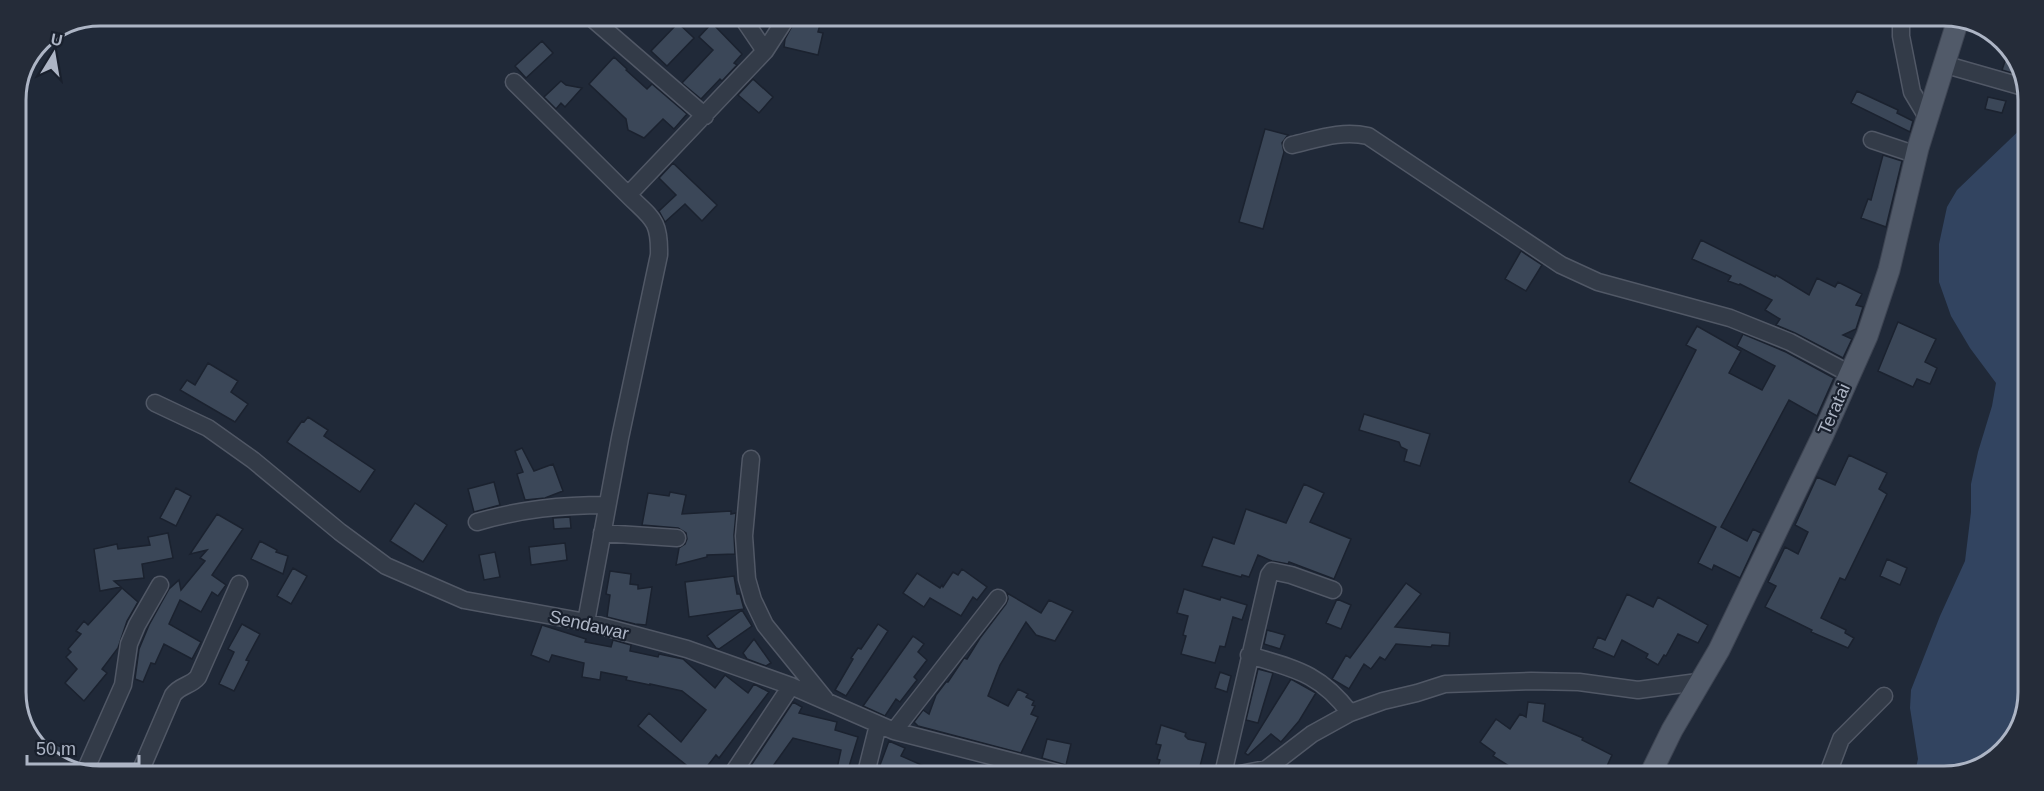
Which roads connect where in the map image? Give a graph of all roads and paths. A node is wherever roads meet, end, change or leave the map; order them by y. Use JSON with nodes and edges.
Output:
{"nodes":[{"id":1,"x":601,"y":26,"type":"edge"},
{"id":2,"x":748,"y":26,"type":"edge"},
{"id":3,"x":781,"y":26,"type":"edge"},
{"id":4,"x":1901,"y":26,"type":"edge"},
{"id":5,"x":1956,"y":27,"type":"edge"},
{"id":6,"x":765,"y":51,"type":"junction"},
{"id":7,"x":1943,"y":64,"type":"junction"},
{"id":8,"x":514,"y":82,"type":"dead end"},
{"id":9,"x":2017,"y":85,"type":"edge"},
{"id":10,"x":705,"y":116,"type":"junction"},
{"id":11,"x":1927,"y":117,"type":"junction"},
{"id":12,"x":1872,"y":140,"type":"dead end"},
{"id":13,"x":1292,"y":145,"type":"dead end"},
{"id":14,"x":1917,"y":155,"type":"junction"},
{"id":15,"x":628,"y":195,"type":"junction"},
{"id":16,"x":1850,"y":374,"type":"junction"},
{"id":17,"x":155,"y":403,"type":"dead end"},
{"id":18,"x":751,"y":459,"type":"dead end"},
{"id":19,"x":607,"y":505,"type":"junction"},
{"id":20,"x":477,"y":522,"type":"dead end"},
{"id":21,"x":602,"y":533,"type":"junction"},
{"id":22,"x":677,"y":538,"type":"dead end"},
{"id":23,"x":160,"y":585,"type":"dead end"},
{"id":24,"x":239,"y":585,"type":"dead end"},
{"id":25,"x":1333,"y":590,"type":"dead end"},
{"id":26,"x":998,"y":598,"type":"dead end"},
{"id":27,"x":586,"y":622,"type":"junction"},
{"id":28,"x":1249,"y":656,"type":"junction"},
{"id":29,"x":1698,"y":682,"type":"junction"},
{"id":30,"x":790,"y":686,"type":"junction"},
{"id":31,"x":1884,"y":696,"type":"dead end"},
{"id":32,"x":827,"y":702,"type":"junction"},
{"id":33,"x":1350,"y":713,"type":"junction"},
{"id":34,"x":886,"y":728,"type":"junction"},
{"id":35,"x":88,"y":764,"type":"edge"},
{"id":36,"x":143,"y":766,"type":"edge"},
{"id":37,"x":738,"y":766,"type":"edge"},
{"id":38,"x":869,"y":766,"type":"edge"},
{"id":39,"x":1022,"y":766,"type":"edge"},
{"id":40,"x":1225,"y":766,"type":"edge"},
{"id":41,"x":1269,"y":766,"type":"edge"},
{"id":42,"x":1654,"y":766,"type":"edge"},
{"id":43,"x":1831,"y":766,"type":"edge"}],
"edges":[{"from":1,"to":10,"type":"street"},
{"from":2,"to":6,"type":"street"},
{"from":3,"to":6,"type":"street"},
{"from":4,"to":11,"type":"street"},
{"from":5,"to":7,"type":"main road","name":"Teratai"},
{"from":6,"to":10,"type":"street"},
{"from":7,"to":9,"type":"street"},
{"from":7,"to":11,"type":"main road","name":"Teratai"},
{"from":8,"to":15,"type":"street"},
{"from":10,"to":15,"type":"street"},
{"from":11,"to":14,"type":"main road","name":"Teratai"},
{"from":12,"to":14,"type":"street"},
{"from":13,"to":16,"type":"street"},
{"from":14,"to":16,"type":"main road","name":"Teratai"},
{"from":15,"to":19,"type":"street"},
{"from":16,"to":29,"type":"main road","name":"Teratai"},
{"from":17,"to":27,"type":"street","name":"Sendawar"},
{"from":18,"to":32,"type":"street"},
{"from":19,"to":20,"type":"street"},
{"from":19,"to":21,"type":"street"},
{"from":21,"to":22,"type":"street"},
{"from":21,"to":27,"type":"street"},
{"from":23,"to":35,"type":"street"},
{"from":24,"to":36,"type":"street"},
{"from":25,"to":28,"type":"street"},
{"from":26,"to":34,"type":"street"},
{"from":27,"to":30,"type":"street","name":"Sendawar"},
{"from":28,"to":33,"type":"street"},
{"from":28,"to":40,"type":"street"},
{"from":29,"to":33,"type":"street"},
{"from":29,"to":42,"type":"main road","name":"Teratai"},
{"from":30,"to":32,"type":"street","name":"Sendawar"},
{"from":30,"to":37,"type":"street"},
{"from":31,"to":43,"type":"street"},
{"from":32,"to":34,"type":"street","name":"Sendawar"},
{"from":33,"to":41,"type":"street"},
{"from":34,"to":38,"type":"street"},
{"from":34,"to":39,"type":"street","name":"Sendawar"}]}
